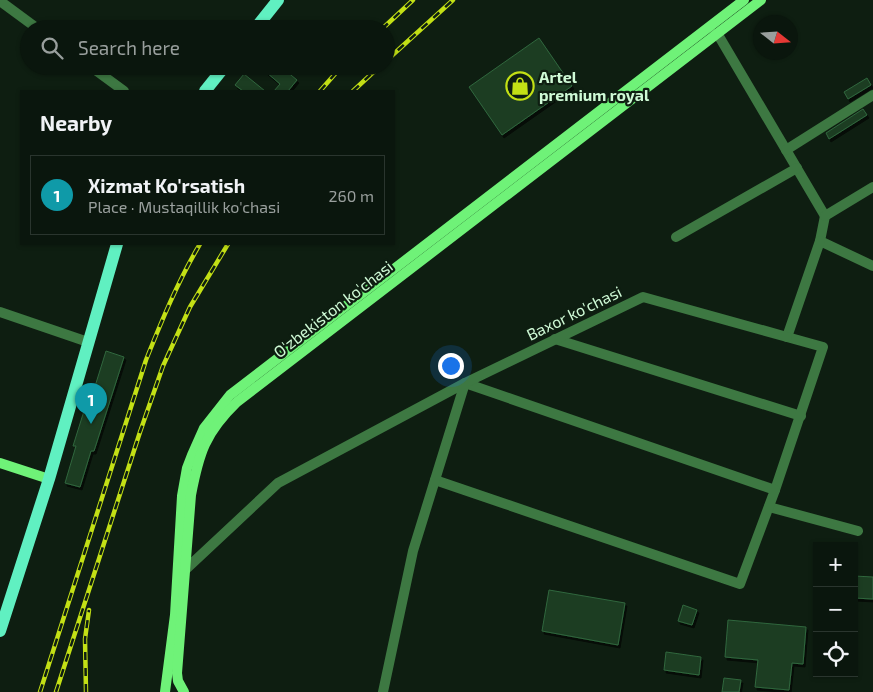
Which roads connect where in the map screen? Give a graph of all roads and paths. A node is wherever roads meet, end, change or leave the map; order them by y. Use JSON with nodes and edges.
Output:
{"nodes":[{"id":1,"x":278,"y":0,"type":"edge"},
{"id":2,"x":744,"y":0,"type":"edge"},
{"id":3,"x":761,"y":0,"type":"edge"},
{"id":4,"x":0,"y":1,"type":"edge"},
{"id":5,"x":26,"y":20,"type":"edge"},
{"id":6,"x":262,"y":20,"type":"edge"},
{"id":7,"x":715,"y":34,"type":"junction"},
{"id":8,"x":102,"y":75,"type":"edge"},
{"id":9,"x":218,"y":75,"type":"edge"},
{"id":10,"x":123,"y":90,"type":"edge"},
{"id":11,"x":206,"y":90,"type":"edge"},
{"id":12,"x":873,"y":95,"type":"edge"},
{"id":13,"x":786,"y":150,"type":"junction"},
{"id":14,"x":796,"y":168,"type":"junction"},
{"id":15,"x":873,"y":186,"type":"edge"},
{"id":16,"x":825,"y":216,"type":"junction"},
{"id":17,"x":676,"y":237,"type":"dead end"},
{"id":18,"x":820,"y":241,"type":"junction"},
{"id":19,"x":117,"y":245,"type":"edge"},
{"id":20,"x":873,"y":266,"type":"edge"},
{"id":21,"x":0,"y":312,"type":"edge"},
{"id":22,"x":787,"y":337,"type":"junction"},
{"id":23,"x":555,"y":339,"type":"junction"},
{"id":24,"x":88,"y":342,"type":"junction"},
{"id":25,"x":465,"y":383,"type":"junction"},
{"id":26,"x":800,"y":416,"type":"junction"},
{"id":27,"x":0,"y":463,"type":"edge"},
{"id":28,"x":49,"y":479,"type":"junction"},
{"id":29,"x":435,"y":480,"type":"junction"},
{"id":30,"x":775,"y":490,"type":"junction"},
{"id":31,"x":769,"y":507,"type":"junction"},
{"id":32,"x":858,"y":531,"type":"dead end"},
{"id":33,"x":185,"y":570,"type":"junction"},
{"id":34,"x":0,"y":631,"type":"edge"},
{"id":35,"x":165,"y":692,"type":"edge"},
{"id":36,"x":184,"y":692,"type":"edge"},
{"id":37,"x":383,"y":692,"type":"edge"}],
"edges":[{"from":1,"to":6,"type":"main road"},
{"from":2,"to":35,"type":"main road","name":"O'zbekiston ko'chasi"},
{"from":3,"to":7,"type":"main road","name":"O'zbekiston ko'chasi"},
{"from":4,"to":5,"type":"street"},
{"from":7,"to":13,"type":"street"},
{"from":7,"to":33,"type":"main road","name":"O'zbekiston ko'chasi"},
{"from":8,"to":10,"type":"street"},
{"from":9,"to":11,"type":"main road"},
{"from":12,"to":13,"type":"street"},
{"from":13,"to":14,"type":"street"},
{"from":14,"to":16,"type":"street"},
{"from":14,"to":17,"type":"street"},
{"from":15,"to":16,"type":"street"},
{"from":16,"to":18,"type":"street"},
{"from":18,"to":20,"type":"street"},
{"from":18,"to":22,"type":"street"},
{"from":19,"to":24,"type":"main road"},
{"from":21,"to":24,"type":"street"},
{"from":22,"to":23,"type":"street","name":"Baxor ko'chasi"},
{"from":22,"to":26,"type":"street","name":"Baxor ko'chasi"},
{"from":23,"to":25,"type":"street","name":"Baxor ko'chasi"},
{"from":23,"to":26,"type":"street"},
{"from":24,"to":28,"type":"main road"},
{"from":25,"to":29,"type":"street"},
{"from":25,"to":30,"type":"street"},
{"from":25,"to":33,"type":"street","name":"Baxor ko'chasi"},
{"from":26,"to":30,"type":"street"},
{"from":27,"to":28,"type":"main road"},
{"from":28,"to":34,"type":"main road"},
{"from":29,"to":31,"type":"street"},
{"from":29,"to":37,"type":"street"},
{"from":30,"to":31,"type":"street"},
{"from":31,"to":32,"type":"street"},
{"from":33,"to":36,"type":"main road","name":"O'zbekiston ko'chasi"}]}
